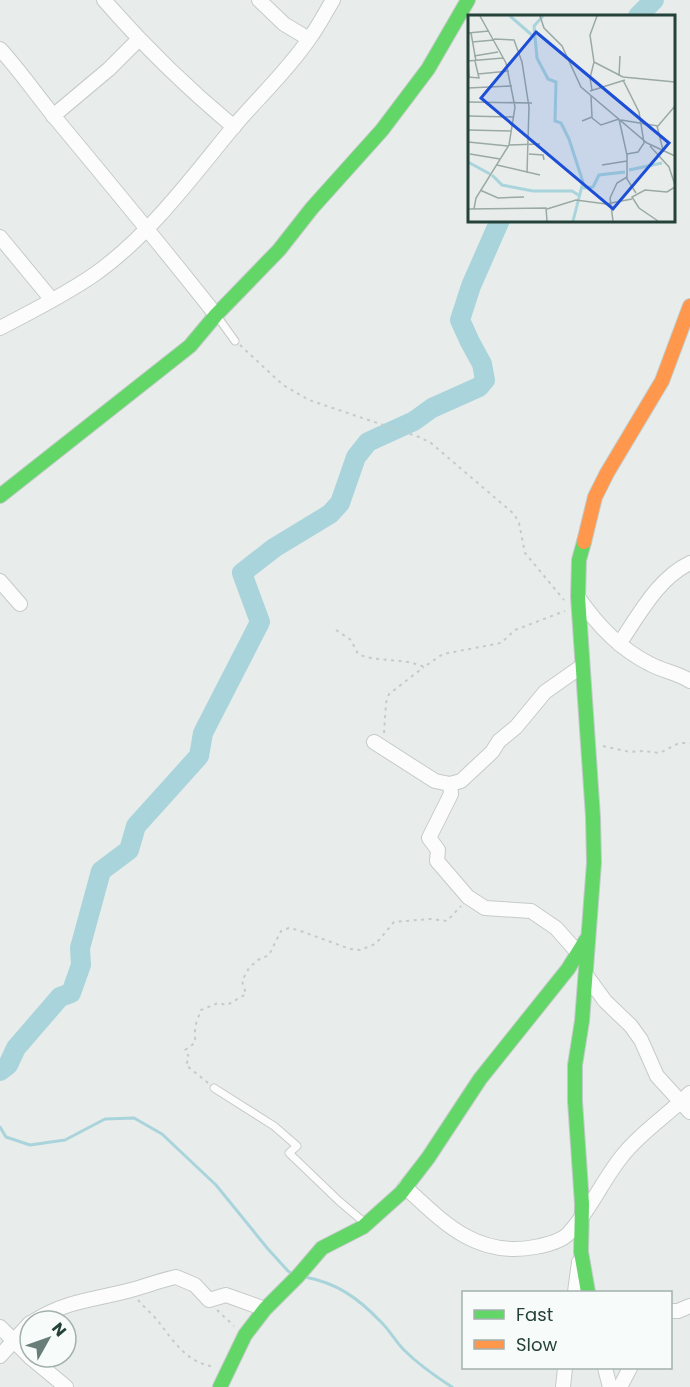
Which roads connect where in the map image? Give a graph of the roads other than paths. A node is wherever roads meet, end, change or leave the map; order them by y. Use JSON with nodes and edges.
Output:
{"nodes":[{"id":1,"x":104,"y":0,"type":"edge"},
{"id":2,"x":259,"y":0,"type":"edge"},
{"id":3,"x":333,"y":0,"type":"edge"},
{"id":4,"x":468,"y":0,"type":"edge"},
{"id":5,"x":309,"y":39,"type":"junction"},
{"id":6,"x":138,"y":40,"type":"junction"},
{"id":7,"x":0,"y":50,"type":"edge"},
{"id":8,"x":53,"y":116,"type":"junction"},
{"id":9,"x":234,"y":127,"type":"junction"},
{"id":10,"x":147,"y":228,"type":"junction"},
{"id":11,"x":0,"y":237,"type":"edge"},
{"id":12,"x":52,"y":300,"type":"junction"},
{"id":13,"x":690,"y":306,"type":"edge"},
{"id":14,"x":216,"y":315,"type":"junction"},
{"id":15,"x":0,"y":328,"type":"edge"},
{"id":16,"x":235,"y":341,"type":"road end"},
{"id":17,"x":0,"y":496,"type":"edge"},
{"id":18,"x":690,"y":563,"type":"edge"},
{"id":19,"x":0,"y":581,"type":"edge"},
{"id":20,"x":20,"y":604,"type":"dead end"},
{"id":21,"x":576,"y":604,"type":"junction"},
{"id":22,"x":620,"y":644,"type":"junction"},
{"id":23,"x":582,"y":666,"type":"junction"},
{"id":24,"x":690,"y":681,"type":"edge"},
{"id":25,"x":374,"y":742,"type":"dead end"},
{"id":26,"x":450,"y":784,"type":"junction"},
{"id":27,"x":587,"y":938,"type":"junction"},
{"id":28,"x":579,"y":954,"type":"junction"},
{"id":29,"x":586,"y":975,"type":"junction"},
{"id":30,"x":214,"y":1088,"type":"road end"},
{"id":31,"x":687,"y":1102,"type":"edge"},
{"id":32,"x":405,"y":1187,"type":"junction"},
{"id":33,"x":581,"y":1215,"type":"junction"},
{"id":34,"x":367,"y":1224,"type":"junction"},
{"id":35,"x":580,"y":1252,"type":"junction"},
{"id":36,"x":575,"y":1291,"type":"edge"},
{"id":37,"x":588,"y":1291,"type":"edge"},
{"id":38,"x":690,"y":1306,"type":"edge"},
{"id":39,"x":54,"y":1309,"type":"edge"},
{"id":40,"x":264,"y":1309,"type":"junction"},
{"id":41,"x":672,"y":1311,"type":"edge"},
{"id":42,"x":0,"y":1327,"type":"edge"},
{"id":43,"x":18,"y":1337,"type":"edge"},
{"id":44,"x":15,"y":1341,"type":"junction"},
{"id":45,"x":18,"y":1344,"type":"edge"},
{"id":46,"x":0,"y":1356,"type":"edge"},
{"id":47,"x":44,"y":1369,"type":"edge"},
{"id":48,"x":566,"y":1369,"type":"edge"},
{"id":49,"x":605,"y":1369,"type":"edge"},
{"id":50,"x":629,"y":1369,"type":"edge"},
{"id":51,"x":66,"y":1387,"type":"edge"},
{"id":52,"x":220,"y":1387,"type":"edge"},
{"id":53,"x":563,"y":1387,"type":"edge"},
{"id":54,"x":610,"y":1387,"type":"edge"},
{"id":55,"x":620,"y":1387,"type":"edge"}],
"edges":[{"from":1,"to":6,"type":"street"},
{"from":2,"to":5,"type":"street"},
{"from":3,"to":5,"type":"street"},
{"from":4,"to":14,"type":"street"},
{"from":5,"to":9,"type":"street"},
{"from":6,"to":8,"type":"street"},
{"from":6,"to":9,"type":"street"},
{"from":7,"to":8,"type":"street"},
{"from":8,"to":10,"type":"street"},
{"from":9,"to":10,"type":"street"},
{"from":10,"to":12,"type":"street"},
{"from":10,"to":14,"type":"street"},
{"from":11,"to":12,"type":"street"},
{"from":12,"to":15,"type":"street"},
{"from":13,"to":21,"type":"street"},
{"from":14,"to":16,"type":"lane"},
{"from":14,"to":17,"type":"street"},
{"from":18,"to":22,"type":"street"},
{"from":19,"to":20,"type":"street"},
{"from":21,"to":22,"type":"street"},
{"from":21,"to":23,"type":"street"},
{"from":22,"to":24,"type":"street"},
{"from":23,"to":26,"type":"street"},
{"from":23,"to":27,"type":"street"},
{"from":25,"to":26,"type":"street"},
{"from":26,"to":28,"type":"street"},
{"from":27,"to":28,"type":"street"},
{"from":27,"to":29,"type":"street"},
{"from":28,"to":32,"type":"street"},
{"from":29,"to":31,"type":"street"},
{"from":29,"to":33,"type":"street"},
{"from":30,"to":34,"type":"lane"},
{"from":31,"to":33,"type":"street"},
{"from":32,"to":33,"type":"street"},
{"from":32,"to":34,"type":"street"},
{"from":33,"to":35,"type":"street"},
{"from":34,"to":40,"type":"street"},
{"from":35,"to":36,"type":"street"},
{"from":35,"to":37,"type":"street"},
{"from":38,"to":41,"type":"street"},
{"from":39,"to":40,"type":"street"},
{"from":40,"to":52,"type":"street"},
{"from":42,"to":44,"type":"street"},
{"from":43,"to":44,"type":"street"},
{"from":44,"to":45,"type":"street"},
{"from":44,"to":46,"type":"street"},
{"from":47,"to":51,"type":"street"},
{"from":48,"to":53,"type":"street"},
{"from":49,"to":54,"type":"street"},
{"from":50,"to":55,"type":"street"}]}
